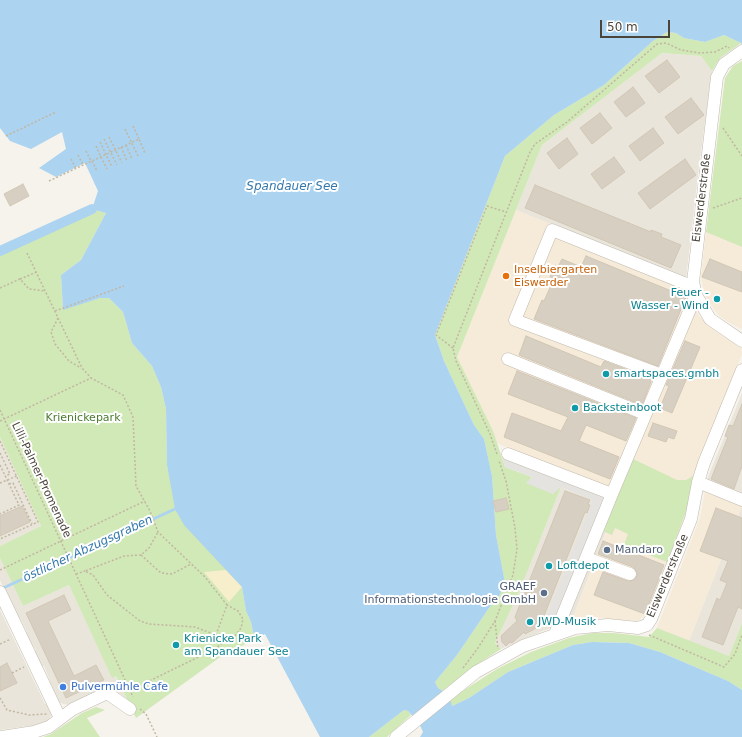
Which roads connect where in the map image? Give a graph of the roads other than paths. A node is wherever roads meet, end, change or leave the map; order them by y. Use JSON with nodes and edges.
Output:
{"nodes":[{"id":1,"x":742,"y":51,"type":"edge"},
{"id":2,"x":695,"y":291,"type":"junction"},
{"id":3,"x":741,"y":339,"type":"edge"},
{"id":4,"x":508,"y":359,"type":"dead end"},
{"id":5,"x":742,"y":370,"type":"edge"},
{"id":6,"x":662,"y":374,"type":"junction"},
{"id":7,"x":646,"y":414,"type":"junction"},
{"id":8,"x":508,"y":454,"type":"dead end"},
{"id":9,"x":698,"y":482,"type":"junction"},
{"id":10,"x":612,"y":494,"type":"junction"},
{"id":11,"x":742,"y":500,"type":"edge"},
{"id":12,"x":586,"y":558,"type":"junction"},
{"id":13,"x":630,"y":574,"type":"dead end"},
{"id":14,"x":2,"y":596,"type":"edge"},
{"id":15,"x":556,"y":634,"type":"junction"},
{"id":16,"x":130,"y":709,"type":"dead end"},
{"id":17,"x":59,"y":716,"type":"junction"},
{"id":18,"x":2,"y":737,"type":"edge"},
{"id":19,"x":396,"y":737,"type":"edge"}],
"edges":[{"from":1,"to":2,"type":"street","name":"Eiswerderstraße"},
{"from":2,"to":3,"type":"street","name":"Eiswerderstraße"},
{"from":2,"to":6,"type":"street"},
{"from":2,"to":6,"type":"street"},
{"from":4,"to":7,"type":"street"},
{"from":5,"to":9,"type":"street","name":"Eiswerderstraße"},
{"from":6,"to":7,"type":"street"},
{"from":7,"to":10,"type":"street"},
{"from":8,"to":10,"type":"street"},
{"from":9,"to":11,"type":"street"},
{"from":9,"to":15,"type":"street","name":"Eiswerderstraße"},
{"from":10,"to":12,"type":"street"},
{"from":12,"to":13,"type":"street"},
{"from":12,"to":15,"type":"street"},
{"from":14,"to":17,"type":"street"},
{"from":15,"to":19,"type":"street","name":"Eiswerderstraße"},
{"from":16,"to":17,"type":"street"},
{"from":17,"to":18,"type":"street"}]}
